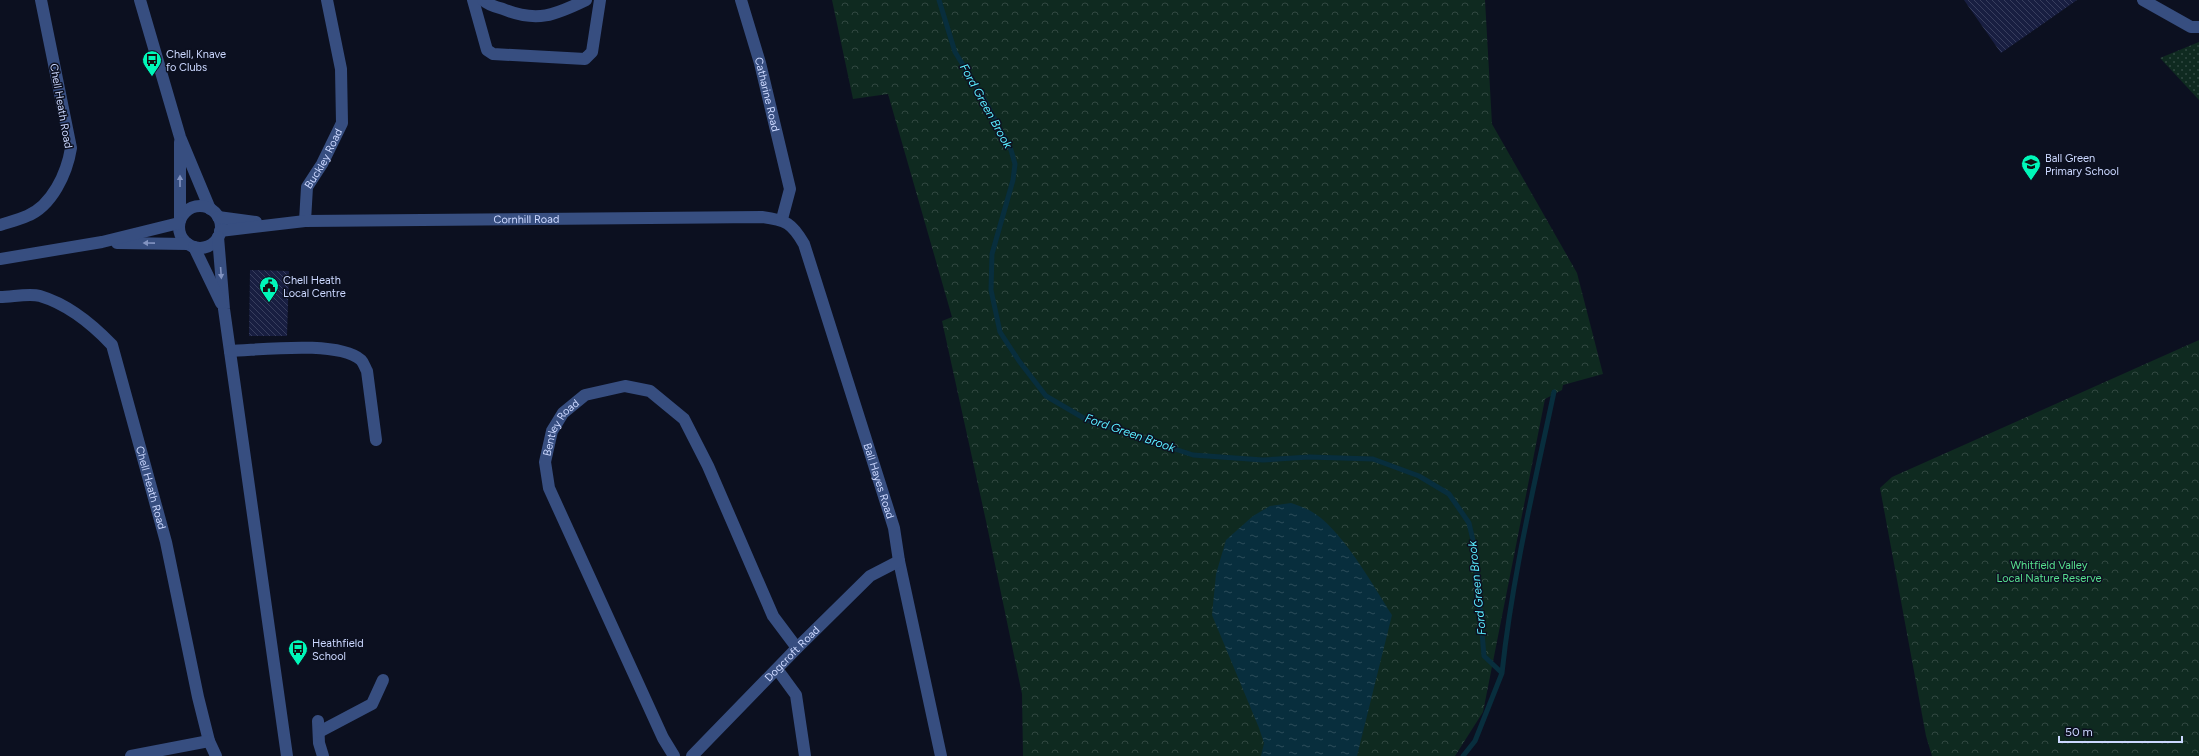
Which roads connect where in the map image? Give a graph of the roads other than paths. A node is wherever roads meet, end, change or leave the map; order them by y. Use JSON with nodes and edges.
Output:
{"nodes":[{"id":1,"x":41,"y":0,"type":"edge"},
{"id":2,"x":140,"y":0,"type":"edge"},
{"id":3,"x":327,"y":0,"type":"edge"},
{"id":4,"x":472,"y":0,"type":"edge"},
{"id":5,"x":483,"y":0,"type":"edge"},
{"id":6,"x":586,"y":0,"type":"edge"},
{"id":7,"x":600,"y":0,"type":"edge"},
{"id":8,"x":741,"y":0,"type":"edge"},
{"id":9,"x":2143,"y":0,"type":"edge"},
{"id":10,"x":2199,"y":27,"type":"edge"},
{"id":11,"x":180,"y":137,"type":"junction"},
{"id":12,"x":214,"y":213,"type":"junction"},
{"id":13,"x":782,"y":219,"type":"junction"},
{"id":14,"x":179,"y":221,"type":"junction"},
{"id":15,"x":305,"y":221,"type":"junction"},
{"id":16,"x":272,"y":224,"type":"junction"},
{"id":17,"x":0,"y":225,"type":"edge"},
{"id":18,"x":219,"y":234,"type":"junction"},
{"id":19,"x":102,"y":242,"type":"junction"},
{"id":20,"x":191,"y":246,"type":"junction"},
{"id":21,"x":0,"y":259,"type":"edge"},
{"id":22,"x":0,"y":297,"type":"edge"},
{"id":23,"x":224,"y":309,"type":"junction"},
{"id":24,"x":230,"y":351,"type":"junction"},
{"id":25,"x":376,"y":440,"type":"dead end"},
{"id":26,"x":899,"y":561,"type":"junction"},
{"id":27,"x":797,"y":648,"type":"junction"},
{"id":28,"x":777,"y":669,"type":"junction"},
{"id":29,"x":383,"y":680,"type":"dead end"},
{"id":30,"x":209,"y":741,"type":"junction"},
{"id":31,"x":131,"y":756,"type":"edge"},
{"id":32,"x":216,"y":756,"type":"edge"},
{"id":33,"x":287,"y":756,"type":"edge"},
{"id":34,"x":323,"y":756,"type":"edge"},
{"id":35,"x":674,"y":756,"type":"edge"},
{"id":36,"x":692,"y":756,"type":"edge"},
{"id":37,"x":805,"y":756,"type":"edge"},
{"id":38,"x":941,"y":756,"type":"edge"}],
"edges":[{"from":1,"to":17,"type":"street","name":"Chell Heath Road"},
{"from":2,"to":11,"type":"street"},
{"from":3,"to":15,"type":"street","name":"Buckley Road"},
{"from":4,"to":7,"type":"street"},
{"from":5,"to":6,"type":"street"},
{"from":8,"to":13,"type":"street","name":"Catharine Road"},
{"from":9,"to":10,"type":"street"},
{"from":11,"to":12,"type":"street"},
{"from":14,"to":11,"type":"street","one_way":true},
{"from":12,"to":14,"type":"street"},
{"from":12,"to":16,"type":"street","name":"Cornhill Road"},
{"from":12,"to":18,"type":"street"},
{"from":13,"to":15,"type":"street","name":"Cornhill Road"},
{"from":13,"to":26,"type":"street","name":"Ball Hayes Road"},
{"from":14,"to":19,"type":"street"},
{"from":14,"to":20,"type":"street"},
{"from":15,"to":16,"type":"street","name":"Cornhill Road"},
{"from":16,"to":18,"type":"street","name":"Cornhill Road"},
{"from":18,"to":20,"type":"street"},
{"from":18,"to":23,"type":"street","one_way":true},
{"from":20,"to":19,"type":"street","one_way":true},
{"from":19,"to":21,"type":"street"},
{"from":20,"to":23,"type":"street"},
{"from":22,"to":30,"type":"street","name":"Chell Heath Road"},
{"from":23,"to":24,"type":"street"},
{"from":24,"to":25,"type":"street"},
{"from":24,"to":33,"type":"street"},
{"from":26,"to":27,"type":"street","name":"Dogcroft Road"},
{"from":26,"to":38,"type":"street","name":"Ball Hayes Road"},
{"from":27,"to":28,"type":"street","name":"Dogcroft Road"},
{"from":27,"to":35,"type":"street","name":"Bentley Road"},
{"from":28,"to":36,"type":"street","name":"Dogcroft Road"},
{"from":28,"to":37,"type":"street"},
{"from":29,"to":34,"type":"street"},
{"from":30,"to":31,"type":"street"},
{"from":30,"to":32,"type":"street","name":"Chell Heath Road"}]}
